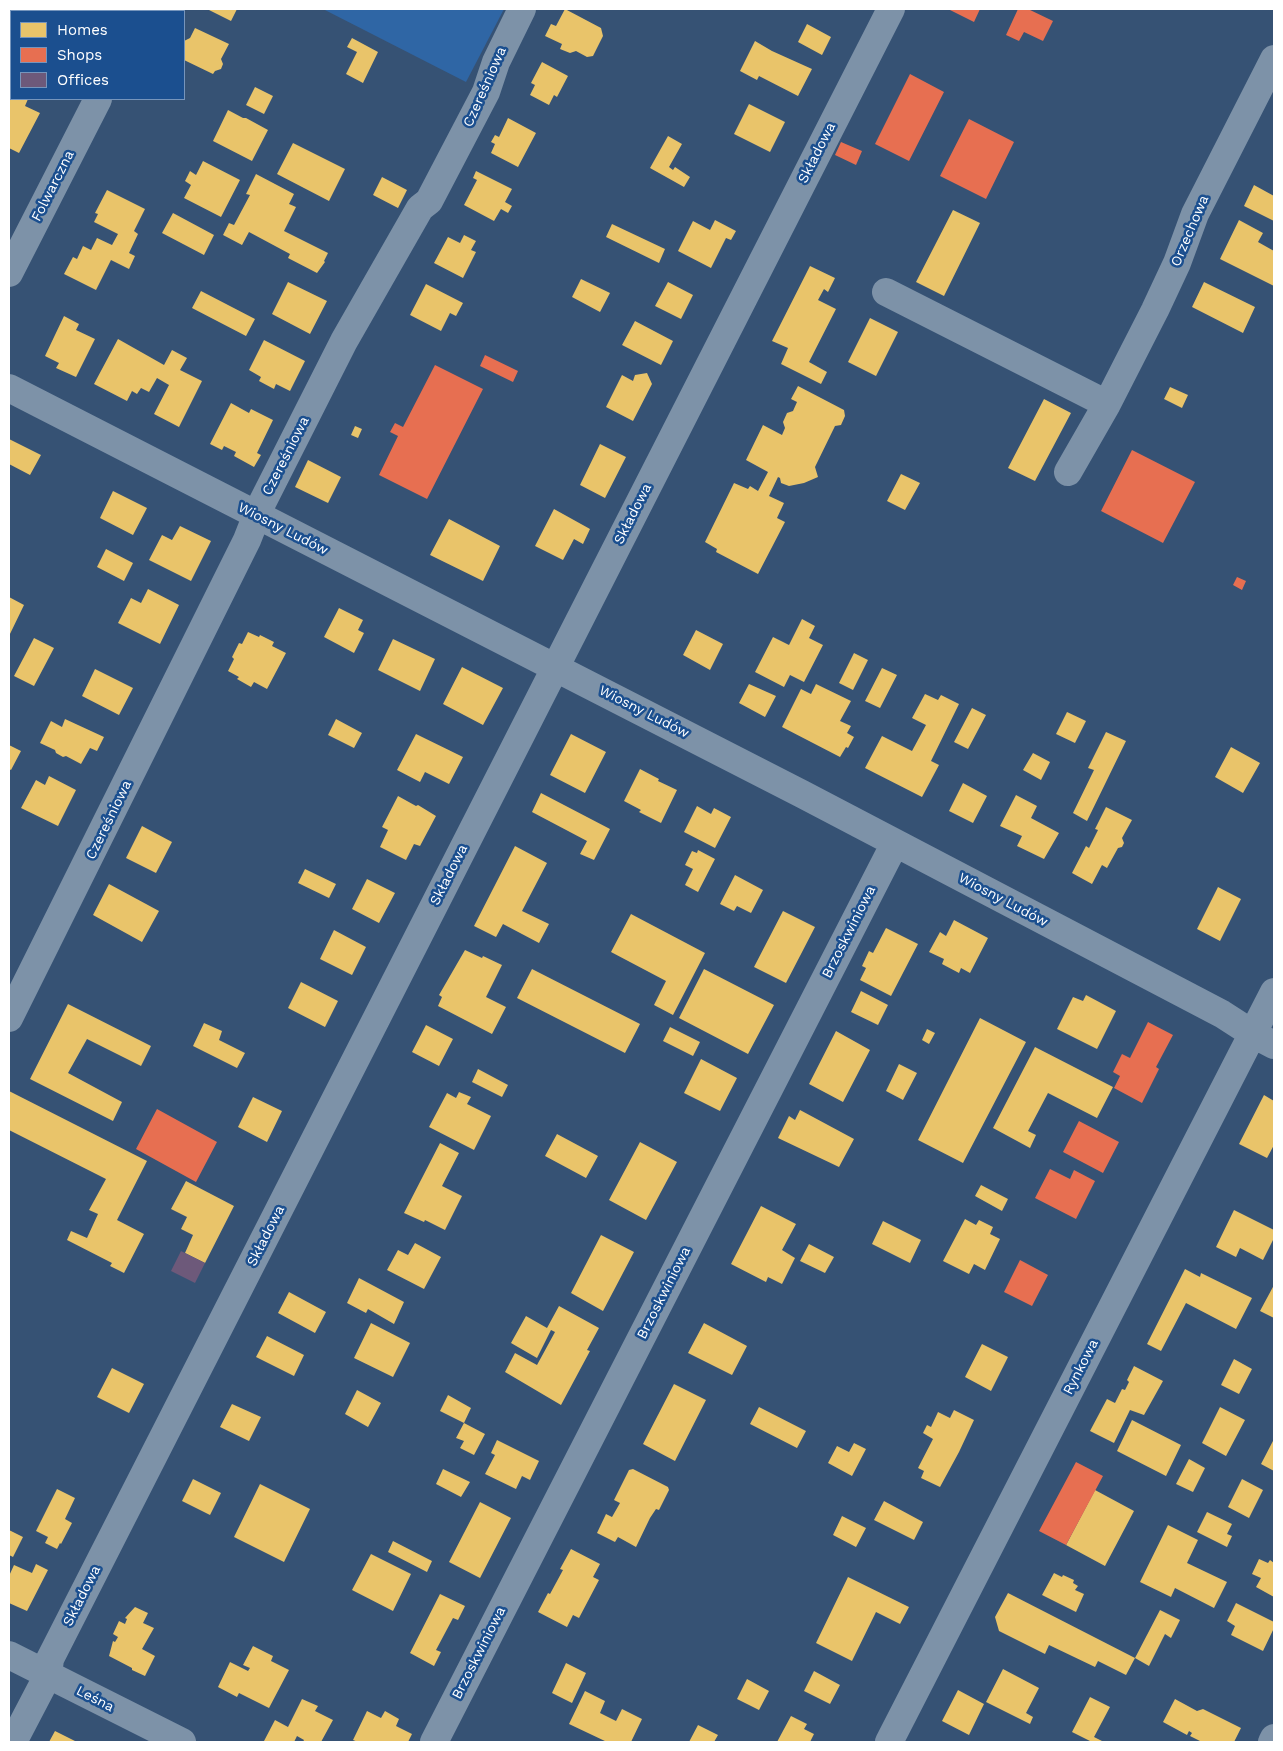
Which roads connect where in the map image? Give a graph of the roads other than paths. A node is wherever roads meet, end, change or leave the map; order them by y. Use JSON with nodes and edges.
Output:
{"nodes":[{"id":1,"x":522,"y":9,"type":"edge"},
{"id":2,"x":891,"y":9,"type":"edge"},
{"id":3,"x":1274,"y":59,"type":"edge"},
{"id":4,"x":97,"y":100,"type":"edge"},
{"id":5,"x":9,"y":273,"type":"edge"},
{"id":6,"x":886,"y":292,"type":"dead end"},
{"id":7,"x":9,"y":388,"type":"edge"},
{"id":8,"x":1106,"y":404,"type":"junction"},
{"id":9,"x":1068,"y":472,"type":"dead end"},
{"id":10,"x":257,"y":516,"type":"junction"},
{"id":11,"x":556,"y":667,"type":"junction"},
{"id":12,"x":895,"y":843,"type":"junction"},
{"id":13,"x":1274,"y":992,"type":"edge"},
{"id":14,"x":9,"y":1018,"type":"edge"},
{"id":15,"x":1264,"y":1040,"type":"edge"},
{"id":16,"x":9,"y":1655,"type":"edge"},
{"id":17,"x":48,"y":1675,"type":"junction"},
{"id":18,"x":1274,"y":1738,"type":"edge"},
{"id":19,"x":13,"y":1742,"type":"edge"},
{"id":20,"x":182,"y":1742,"type":"edge"},
{"id":21,"x":434,"y":1742,"type":"edge"},
{"id":22,"x":889,"y":1742,"type":"edge"},
{"id":23,"x":1272,"y":1742,"type":"edge"}],
"edges":[{"from":1,"to":10,"type":"street","name":"Czereśniowa"},
{"from":2,"to":11,"type":"street","name":"Składowa"},
{"from":3,"to":8,"type":"street","name":"Orzechowa"},
{"from":4,"to":5,"type":"street","name":"Folwarczna"},
{"from":6,"to":8,"type":"street"},
{"from":7,"to":10,"type":"street","name":"Wiosny Ludów"},
{"from":8,"to":9,"type":"street","name":"Orzechowa"},
{"from":10,"to":11,"type":"street","name":"Wiosny Ludów"},
{"from":10,"to":14,"type":"street","name":"Czereśniowa"},
{"from":11,"to":12,"type":"street","name":"Wiosny Ludów"},
{"from":11,"to":17,"type":"street","name":"Składowa"},
{"from":12,"to":15,"type":"street","name":"Wiosny Ludów"},
{"from":12,"to":21,"type":"street","name":"Brzoskwiniowa"},
{"from":13,"to":15,"type":"street","name":"Rynkowa"},
{"from":15,"to":22,"type":"street","name":"Rynkowa"},
{"from":16,"to":17,"type":"street","name":"Leśna"},
{"from":17,"to":19,"type":"street","name":"Składowa"},
{"from":17,"to":20,"type":"street","name":"Leśna"},
{"from":18,"to":23,"type":"street"}]}
